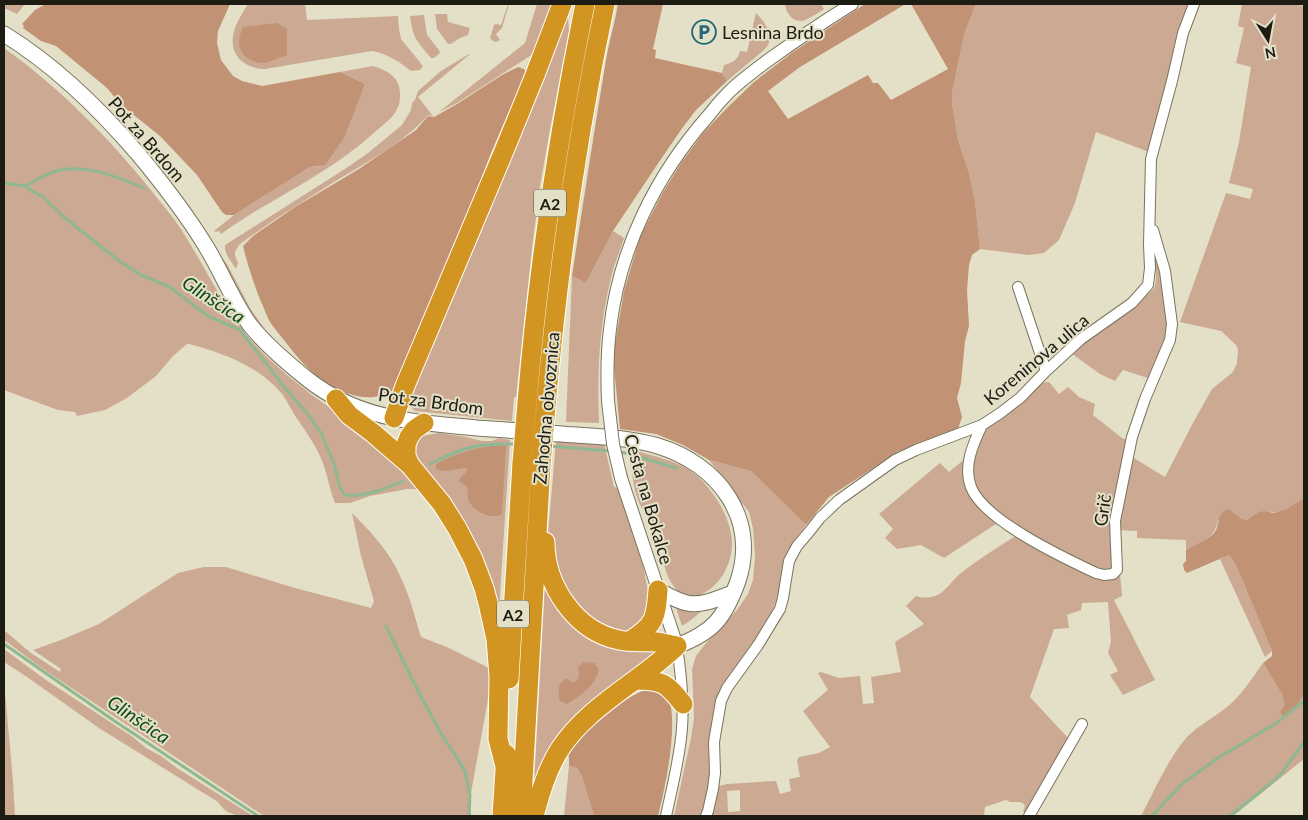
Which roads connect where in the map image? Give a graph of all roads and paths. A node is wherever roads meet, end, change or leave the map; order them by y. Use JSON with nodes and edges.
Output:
{"nodes":[{"id":1,"x":562,"y":4,"type":"edge"},
{"id":2,"x":585,"y":4,"type":"edge"},
{"id":3,"x":605,"y":4,"type":"edge"},
{"id":4,"x":852,"y":4,"type":"edge"},
{"id":5,"x":1194,"y":4,"type":"edge"},
{"id":6,"x":4,"y":34,"type":"edge"},
{"id":7,"x":1150,"y":222,"type":"junction"},
{"id":8,"x":1018,"y":287,"type":"dead end"},
{"id":9,"x":1046,"y":371,"type":"junction"},
{"id":10,"x":336,"y":399,"type":"junction"},
{"id":11,"x":394,"y":418,"type":"junction"},
{"id":12,"x":424,"y":423,"type":"junction"},
{"id":13,"x":982,"y":425,"type":"junction"},
{"id":14,"x":410,"y":465,"type":"junction"},
{"id":15,"x":538,"y":516,"type":"junction"},
{"id":16,"x":658,"y":590,"type":"junction"},
{"id":17,"x":732,"y":591,"type":"junction"},
{"id":18,"x":630,"y":641,"type":"junction"},
{"id":19,"x":677,"y":646,"type":"junction"},
{"id":20,"x":635,"y":680,"type":"junction"},
{"id":21,"x":683,"y":704,"type":"junction"},
{"id":22,"x":1082,"y":724,"type":"dead end"},
{"id":23,"x":505,"y":766,"type":"junction"},
{"id":24,"x":502,"y":816,"type":"edge"},
{"id":25,"x":521,"y":816,"type":"edge"},
{"id":26,"x":534,"y":816,"type":"edge"},
{"id":27,"x":666,"y":816,"type":"edge"},
{"id":28,"x":706,"y":816,"type":"edge"},
{"id":29,"x":1029,"y":816,"type":"edge"}],
"edges":[{"from":1,"to":11,"type":"highway"},
{"from":2,"to":23,"type":"highway","name":"Zahodna obvoznica","number":"A2","bridge":true},
{"from":3,"to":15,"type":"highway","name":"Zahodna obvoznica","number":"A2","bridge":true},
{"from":4,"to":16,"type":"street","name":"Cesta na Bokalce","bridge":true},
{"from":5,"to":7,"type":"street","name":"Koreninova ulica"},
{"from":6,"to":10,"type":"main road","name":"Pot za Brdom"},
{"from":7,"to":9,"type":"street","name":"Koreninova ulica"},
{"from":7,"to":13,"type":"street","name":"Grič"},
{"from":8,"to":9,"type":"street"},
{"from":9,"to":13,"type":"street","name":"Koreninova ulica"},
{"from":10,"to":11,"type":"main road","name":"Pot za Brdom"},
{"from":10,"to":14,"type":"highway"},
{"from":11,"to":12,"type":"main road","name":"Pot za Brdom"},
{"from":12,"to":14,"type":"highway"},
{"from":12,"to":17,"type":"main road","name":"Pot za Brdom"},
{"from":13,"to":28,"type":"street","name":"Koreninova ulica"},
{"from":14,"to":23,"type":"highway"},
{"from":15,"to":18,"type":"highway"},
{"from":15,"to":25,"type":"highway","name":"Zahodna obvoznica","number":"A2"},
{"from":16,"to":17,"type":"main road"},
{"from":16,"to":18,"type":"highway"},
{"from":16,"to":19,"type":"street","name":"Cesta na Bokalce"},
{"from":17,"to":19,"type":"main road"},
{"from":18,"to":19,"type":"highway"},
{"from":19,"to":20,"type":"highway"},
{"from":19,"to":21,"type":"street"},
{"from":20,"to":21,"type":"highway"},
{"from":20,"to":26,"type":"highway"},
{"from":21,"to":27,"type":"street"},
{"from":22,"to":29,"type":"street"},
{"from":23,"to":24,"type":"highway","name":"Zahodna obvoznica","number":"A2"}]}
